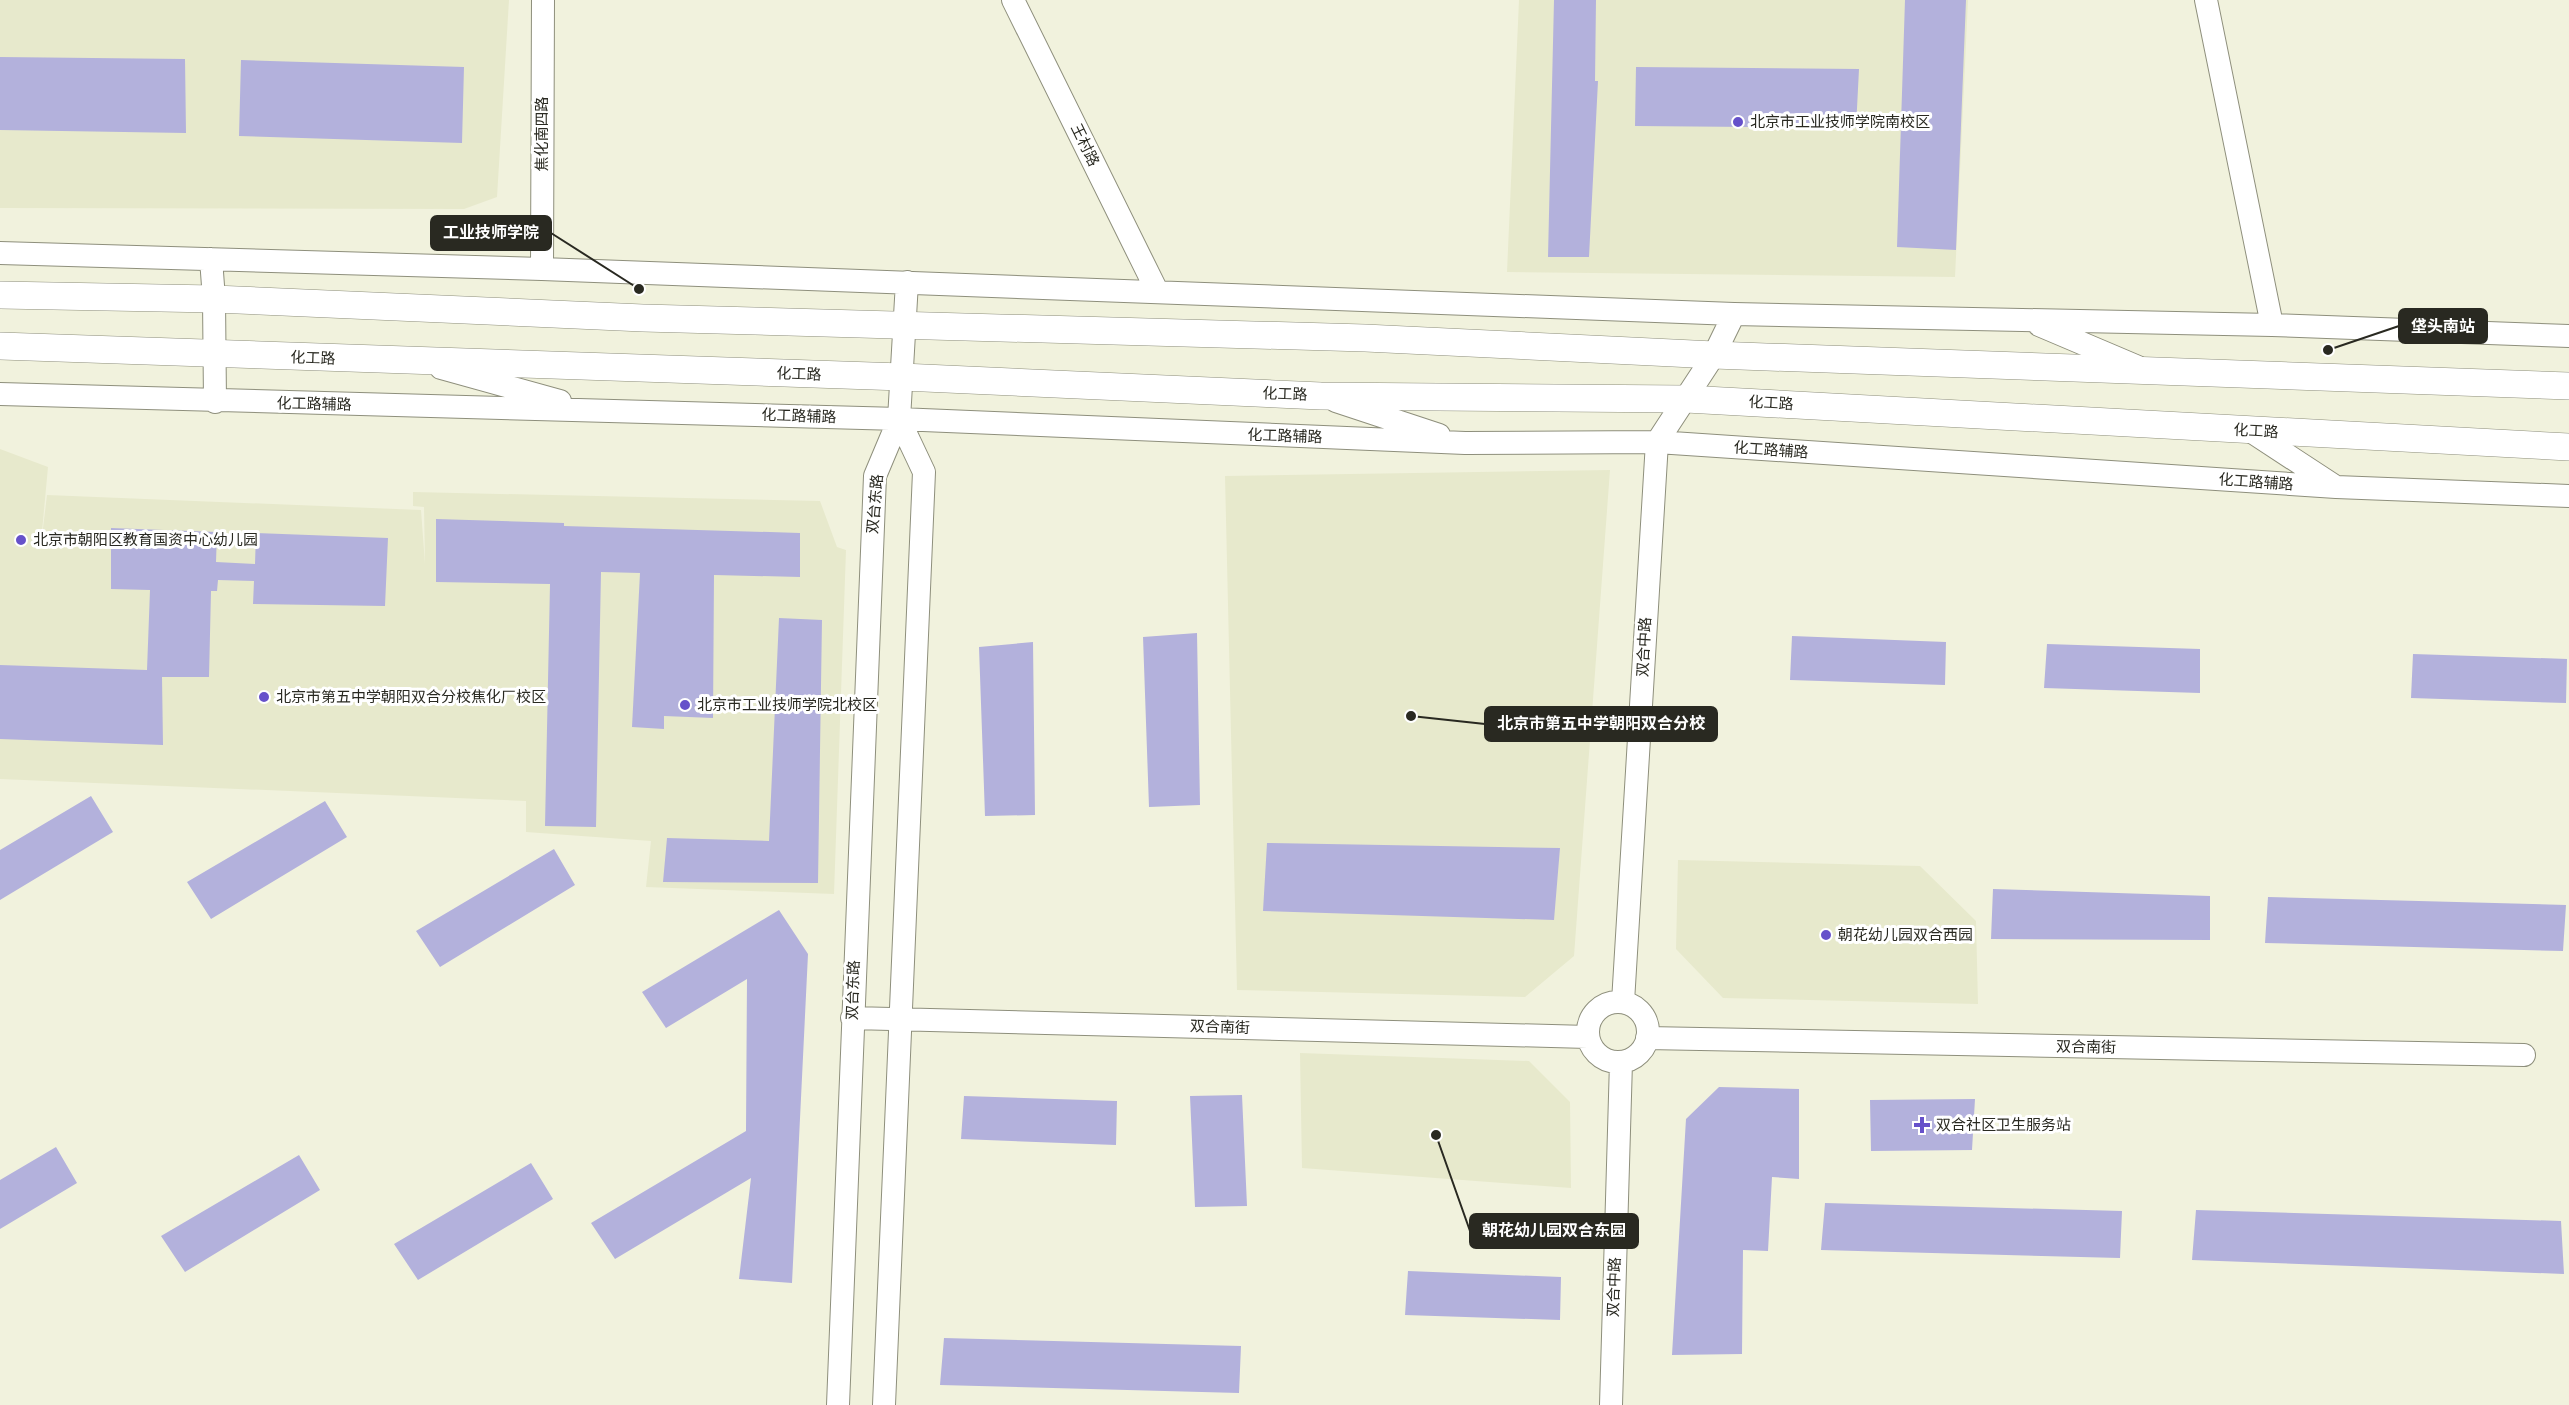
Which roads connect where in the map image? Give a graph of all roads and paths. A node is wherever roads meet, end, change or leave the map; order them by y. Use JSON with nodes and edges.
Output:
{"nodes":[{"id":1,"x":543,"y":0,"type":"edge"},
{"id":2,"x":1013,"y":0,"type":"edge"},
{"id":3,"x":2206,"y":0,"type":"edge"},
{"id":4,"x":0,"y":253,"type":"edge"},
{"id":5,"x":211,"y":260,"type":"junction"},
{"id":6,"x":542,"y":269,"type":"junction"},
{"id":7,"x":907,"y":282,"type":"junction"},
{"id":8,"x":1157,"y":291,"type":"junction"},
{"id":9,"x":0,"y":295,"type":"edge"},
{"id":10,"x":214,"y":299,"type":"junction"},
{"id":11,"x":1734,"y":314,"type":"junction"},
{"id":12,"x":2027,"y":320,"type":"junction"},
{"id":13,"x":905,"y":324,"type":"junction"},
{"id":14,"x":2272,"y":325,"type":"junction"},
{"id":15,"x":2569,"y":336,"type":"edge"},
{"id":16,"x":0,"y":346,"type":"edge"},
{"id":17,"x":216,"y":355,"type":"junction"},
{"id":18,"x":1714,"y":355,"type":"junction"},
{"id":19,"x":420,"y":361,"type":"junction"},
{"id":20,"x":2145,"y":370,"type":"junction"},
{"id":21,"x":902,"y":377,"type":"junction"},
{"id":22,"x":2569,"y":386,"type":"edge"},
{"id":23,"x":0,"y":394,"type":"edge"},
{"id":24,"x":1321,"y":396,"type":"junction"},
{"id":25,"x":1686,"y":399,"type":"junction"},
{"id":26,"x":215,"y":402,"type":"junction"},
{"id":27,"x":590,"y":410,"type":"junction"},
{"id":28,"x":899,"y":419,"type":"junction"},
{"id":29,"x":2249,"y":430,"type":"junction"},
{"id":30,"x":1657,"y":442,"type":"junction"},
{"id":31,"x":1465,"y":443,"type":"junction"},
{"id":32,"x":2569,"y":447,"type":"edge"},
{"id":33,"x":2336,"y":487,"type":"junction"},
{"id":34,"x":2569,"y":496,"type":"edge"},
{"id":35,"x":1623,"y":1002,"type":"junction"},
{"id":36,"x":852,"y":1018,"type":"junction"},
{"id":37,"x":901,"y":1019,"type":"junction"},
{"id":38,"x":1588,"y":1037,"type":"junction"},
{"id":39,"x":1647,"y":1038,"type":"junction"},
{"id":40,"x":2524,"y":1055,"type":"dead end"},
{"id":41,"x":1621,"y":1062,"type":"junction"},
{"id":42,"x":838,"y":1405,"type":"edge"},
{"id":43,"x":884,"y":1405,"type":"edge"},
{"id":44,"x":1611,"y":1405,"type":"edge"}],
"edges":[{"from":1,"to":6,"type":"street","name":"焦化南四路"},
{"from":2,"to":8,"type":"street","name":"王村路"},
{"from":3,"to":14,"type":"street"},
{"from":4,"to":5,"type":"street"},
{"from":5,"to":6,"type":"street"},
{"from":5,"to":10,"type":"street"},
{"from":6,"to":7,"type":"street"},
{"from":7,"to":8,"type":"street"},
{"from":7,"to":13,"type":"street"},
{"from":8,"to":11,"type":"street"},
{"from":9,"to":10,"type":"main road"},
{"from":10,"to":13,"type":"main road"},
{"from":10,"to":17,"type":"street"},
{"from":11,"to":12,"type":"street"},
{"from":11,"to":18,"type":"street"},
{"from":12,"to":14,"type":"street"},
{"from":12,"to":20,"type":"street"},
{"from":13,"to":18,"type":"main road"},
{"from":13,"to":21,"type":"street"},
{"from":14,"to":15,"type":"street"},
{"from":16,"to":17,"type":"main road","name":"化工路"},
{"from":17,"to":19,"type":"main road","name":"化工路"},
{"from":17,"to":26,"type":"street"},
{"from":18,"to":20,"type":"main road"},
{"from":18,"to":25,"type":"street"},
{"from":19,"to":21,"type":"main road","name":"化工路"},
{"from":19,"to":27,"type":"street"},
{"from":20,"to":22,"type":"main road"},
{"from":21,"to":24,"type":"main road","name":"化工路"},
{"from":21,"to":28,"type":"street"},
{"from":23,"to":26,"type":"street","name":"化工路辅路"},
{"from":24,"to":25,"type":"main road","name":"化工路"},
{"from":24,"to":31,"type":"street"},
{"from":25,"to":29,"type":"main road","name":"化工路"},
{"from":25,"to":30,"type":"street"},
{"from":26,"to":27,"type":"street","name":"化工路辅路"},
{"from":27,"to":28,"type":"street","name":"化工路辅路"},
{"from":28,"to":31,"type":"street","name":"化工路辅路"},
{"from":28,"to":36,"type":"street","name":"双台东路"},
{"from":28,"to":37,"type":"street"},
{"from":29,"to":32,"type":"main road","name":"化工路"},
{"from":29,"to":33,"type":"street"},
{"from":30,"to":31,"type":"street","name":"化工路辅路"},
{"from":30,"to":33,"type":"street","name":"化工路辅路"},
{"from":30,"to":35,"type":"street","name":"双合中路"},
{"from":33,"to":34,"type":"street","name":"化工路辅路"},
{"from":35,"to":38,"type":"street"},
{"from":35,"to":39,"type":"street"},
{"from":36,"to":37,"type":"street","name":"双合南街"},
{"from":36,"to":42,"type":"street","name":"双台东路"},
{"from":37,"to":38,"type":"street","name":"双合南街"},
{"from":37,"to":43,"type":"street"},
{"from":38,"to":41,"type":"street"},
{"from":39,"to":40,"type":"street","name":"双合南街"},
{"from":39,"to":41,"type":"street"},
{"from":41,"to":44,"type":"street","name":"双合中路"}]}
